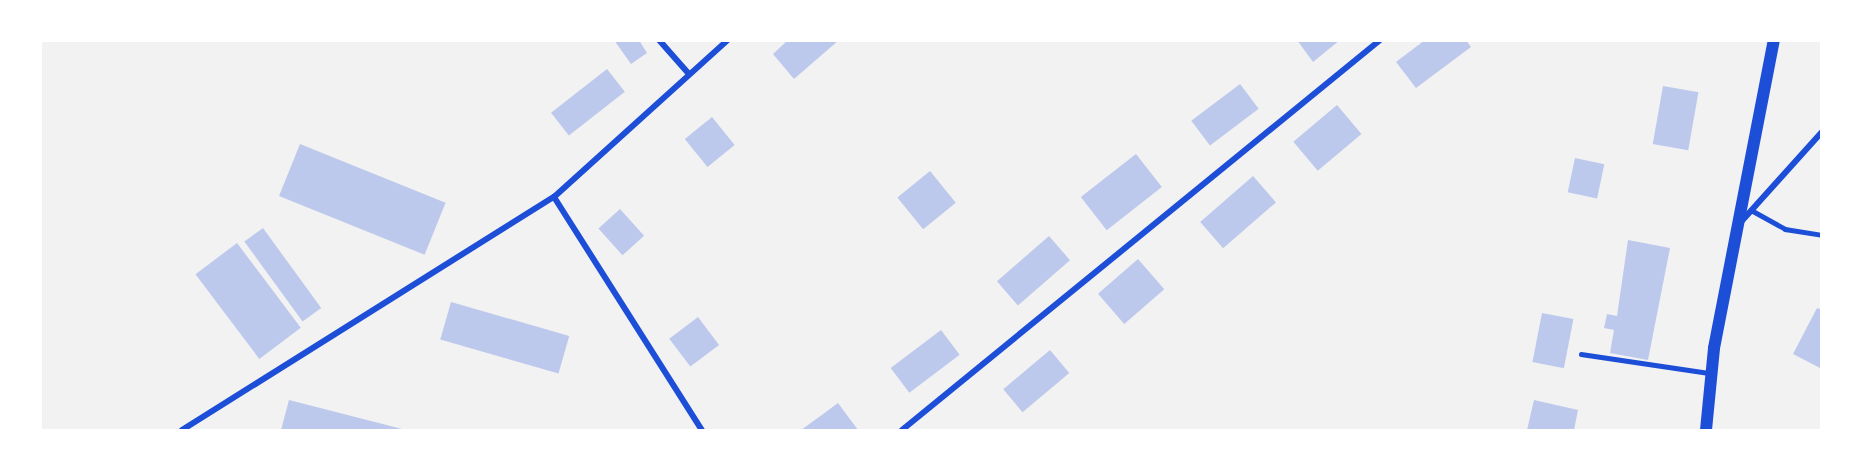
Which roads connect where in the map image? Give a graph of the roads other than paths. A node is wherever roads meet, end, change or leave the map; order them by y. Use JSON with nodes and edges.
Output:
{"nodes":[{"id":1,"x":659,"y":40,"type":"edge"},
{"id":2,"x":729,"y":40,"type":"edge"},
{"id":3,"x":1380,"y":40,"type":"edge"},
{"id":4,"x":1774,"y":40,"type":"edge"},
{"id":5,"x":689,"y":74,"type":"junction"},
{"id":6,"x":1821,"y":132,"type":"edge"},
{"id":7,"x":554,"y":197,"type":"junction"},
{"id":8,"x":1753,"y":211,"type":"junction"},
{"id":9,"x":1738,"y":226,"type":"junction"},
{"id":10,"x":1821,"y":235,"type":"edge"},
{"id":11,"x":1581,"y":354,"type":"dead end"},
{"id":12,"x":1712,"y":374,"type":"junction"},
{"id":13,"x":182,"y":430,"type":"edge"},
{"id":14,"x":702,"y":430,"type":"edge"},
{"id":15,"x":902,"y":430,"type":"edge"},
{"id":16,"x":1706,"y":430,"type":"edge"}],
"edges":[{"from":1,"to":5,"type":"street"},
{"from":2,"to":5,"type":"street"},
{"from":3,"to":15,"type":"street"},
{"from":4,"to":9,"type":"main road"},
{"from":5,"to":7,"type":"street"},
{"from":6,"to":8,"type":"street"},
{"from":7,"to":13,"type":"street"},
{"from":7,"to":14,"type":"street"},
{"from":8,"to":9,"type":"street"},
{"from":8,"to":10,"type":"lane"},
{"from":9,"to":12,"type":"main road"},
{"from":11,"to":12,"type":"lane"},
{"from":12,"to":16,"type":"main road"}]}
